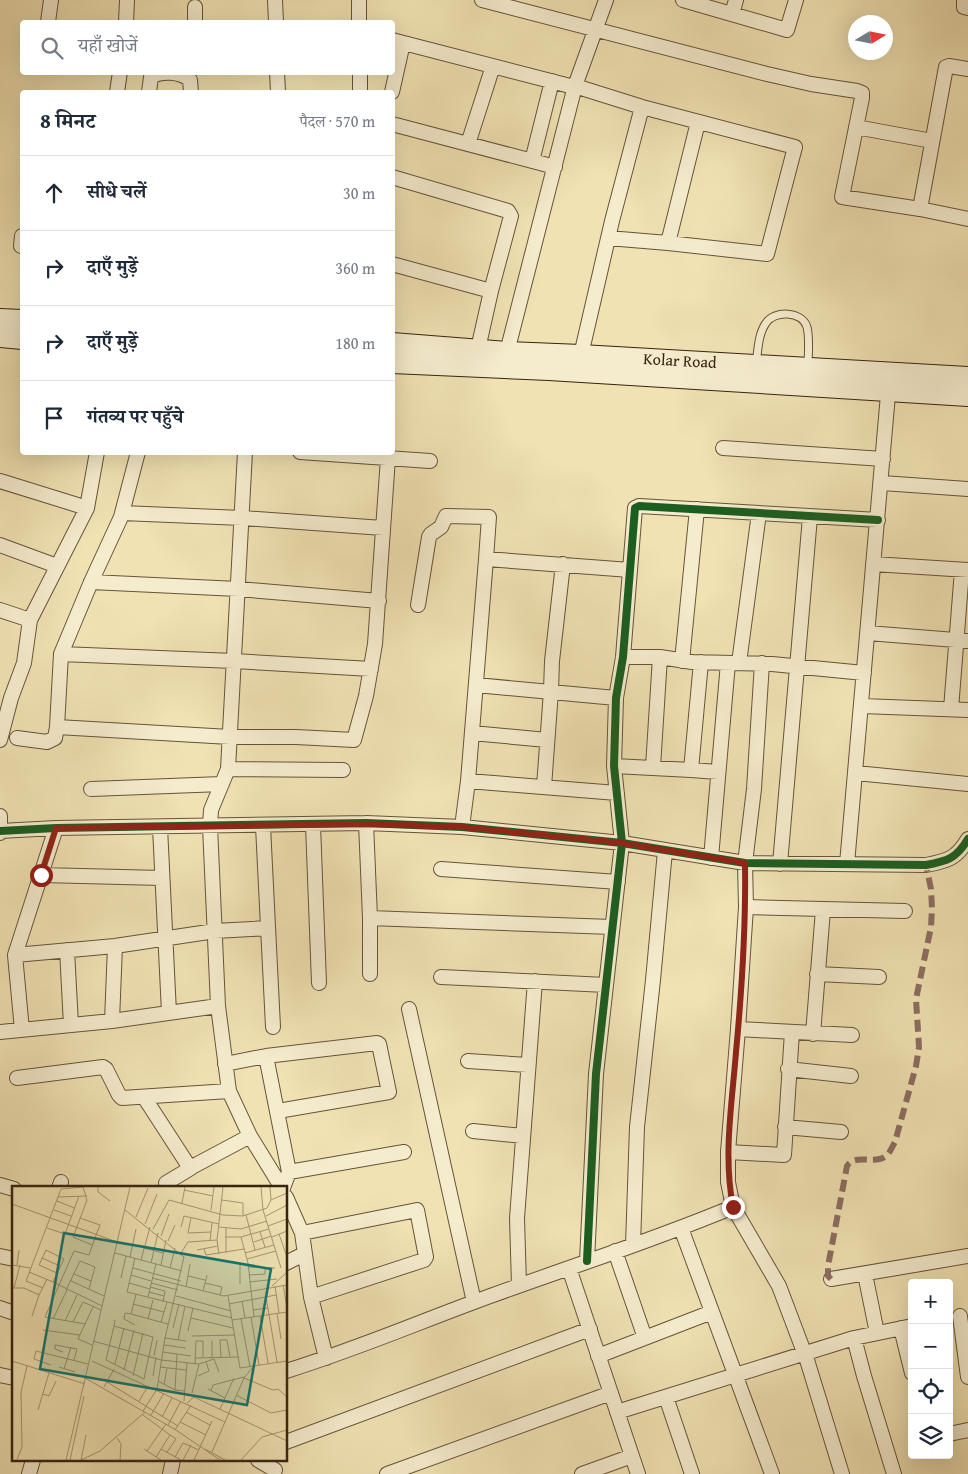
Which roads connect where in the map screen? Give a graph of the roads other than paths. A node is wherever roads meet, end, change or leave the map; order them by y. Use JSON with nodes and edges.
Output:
{"nodes":[{"id":1,"x":51,"y":0,"type":"edge"},
{"id":2,"x":127,"y":0,"type":"edge"},
{"id":3,"x":275,"y":0,"type":"edge"},
{"id":4,"x":359,"y":0,"type":"edge"},
{"id":5,"x":482,"y":0,"type":"edge"},
{"id":6,"x":606,"y":0,"type":"edge"},
{"id":7,"x":685,"y":0,"type":"edge"},
{"id":8,"x":736,"y":0,"type":"edge"},
{"id":9,"x":796,"y":0,"type":"edge"},
{"id":10,"x":964,"y":0,"type":"edge"},
{"id":11,"x":195,"y":7,"type":"dead end"},
{"id":12,"x":968,"y":8,"type":"edge"},
{"id":13,"x":732,"y":14,"type":"junction"},
{"id":14,"x":48,"y":20,"type":"edge"},
{"id":15,"x":126,"y":20,"type":"edge"},
{"id":16,"x":196,"y":20,"type":"edge"},
{"id":17,"x":276,"y":20,"type":"edge"},
{"id":18,"x":359,"y":20,"type":"edge"},
{"id":19,"x":594,"y":30,"type":"junction"},
{"id":20,"x":398,"y":42,"type":"edge"},
{"id":21,"x":494,"y":66,"type":"junction"},
{"id":22,"x":395,"y":67,"type":"edge"},
{"id":23,"x":968,"y":69,"type":"edge"},
{"id":24,"x":120,"y":75,"type":"edge"},
{"id":25,"x":158,"y":75,"type":"edge"},
{"id":26,"x":184,"y":75,"type":"edge"},
{"id":27,"x":196,"y":75,"type":"edge"},
{"id":28,"x":277,"y":75,"type":"edge"},
{"id":29,"x":360,"y":75,"type":"edge"},
{"id":30,"x":394,"y":75,"type":"edge"},
{"id":31,"x":552,"y":81,"type":"junction"},
{"id":32,"x":574,"y":86,"type":"junction"},
{"id":33,"x":118,"y":90,"type":"edge"},
{"id":34,"x":149,"y":90,"type":"edge"},
{"id":35,"x":191,"y":90,"type":"edge"},
{"id":36,"x":196,"y":90,"type":"edge"},
{"id":37,"x":278,"y":90,"type":"edge"},
{"id":38,"x":360,"y":90,"type":"edge"},
{"id":39,"x":392,"y":90,"type":"edge"},
{"id":40,"x":642,"y":107,"type":"junction"},
{"id":41,"x":698,"y":122,"type":"junction"},
{"id":42,"x":395,"y":125,"type":"edge"},
{"id":43,"x":856,"y":127,"type":"junction"},
{"id":44,"x":932,"y":141,"type":"junction"},
{"id":45,"x":468,"y":144,"type":"junction"},
{"id":46,"x":532,"y":161,"type":"junction"},
{"id":47,"x":555,"y":167,"type":"junction"},
{"id":48,"x":395,"y":178,"type":"edge"},
{"id":49,"x":920,"y":209,"type":"junction"},
{"id":50,"x":968,"y":219,"type":"edge"},
{"id":51,"x":608,"y":238,"type":"junction"},
{"id":52,"x":668,"y":243,"type":"junction"},
{"id":53,"x":395,"y":265,"type":"edge"},
{"id":54,"x":490,"y":291,"type":"junction"},
{"id":55,"x":0,"y":319,"type":"edge"},
{"id":56,"x":20,"y":320,"type":"edge"},
{"id":57,"x":0,"y":338,"type":"edge"},
{"id":58,"x":20,"y":339,"type":"edge"},
{"id":59,"x":395,"y":344,"type":"edge"},
{"id":60,"x":478,"y":349,"type":"junction"},
{"id":61,"x":507,"y":352,"type":"junction"},
{"id":62,"x":581,"y":355,"type":"junction"},
{"id":63,"x":395,"y":363,"type":"edge"},
{"id":64,"x":756,"y":364,"type":"junction"},
{"id":65,"x":808,"y":368,"type":"junction"},
{"id":66,"x":968,"y":380,"type":"edge"},
{"id":67,"x":889,"y":382,"type":"junction"},
{"id":68,"x":723,"y":448,"type":"dead end"},
{"id":69,"x":96,"y":455,"type":"edge"},
{"id":70,"x":137,"y":455,"type":"edge"},
{"id":71,"x":245,"y":455,"type":"edge"},
{"id":72,"x":344,"y":455,"type":"edge"},
{"id":73,"x":388,"y":458,"type":"junction"},
{"id":74,"x":883,"y":459,"type":"junction"},
{"id":75,"x":430,"y":461,"type":"dead end"},
{"id":76,"x":0,"y":481,"type":"edge"},
{"id":77,"x":882,"y":483,"type":"junction"},
{"id":78,"x":968,"y":489,"type":"edge"},
{"id":79,"x":87,"y":508,"type":"junction"},
{"id":80,"x":697,"y":509,"type":"junction"},
{"id":81,"x":122,"y":513,"type":"junction"},
{"id":82,"x":759,"y":513,"type":"junction"},
{"id":83,"x":810,"y":516,"type":"junction"},
{"id":84,"x":242,"y":518,"type":"junction"},
{"id":85,"x":878,"y":520,"type":"junction"},
{"id":86,"x":384,"y":528,"type":"junction"},
{"id":87,"x":0,"y":545,"type":"edge"},
{"id":88,"x":486,"y":559,"type":"junction"},
{"id":89,"x":563,"y":564,"type":"junction"},
{"id":90,"x":873,"y":564,"type":"junction"},
{"id":91,"x":57,"y":566,"type":"junction"},
{"id":92,"x":630,"y":570,"type":"junction"},
{"id":93,"x":965,"y":570,"type":"edge"},
{"id":94,"x":91,"y":582,"type":"junction"},
{"id":95,"x":238,"y":589,"type":"junction"},
{"id":96,"x":379,"y":601,"type":"junction"},
{"id":97,"x":418,"y":605,"type":"dead end"},
{"id":98,"x":0,"y":610,"type":"edge"},
{"id":99,"x":30,"y":620,"type":"junction"},
{"id":100,"x":868,"y":634,"type":"junction"},
{"id":101,"x":962,"y":640,"type":"edge"},
{"id":102,"x":61,"y":654,"type":"junction"},
{"id":103,"x":623,"y":657,"type":"junction"},
{"id":104,"x":660,"y":657,"type":"junction"},
{"id":105,"x":234,"y":661,"type":"junction"},
{"id":106,"x":682,"y":661,"type":"junction"},
{"id":107,"x":701,"y":662,"type":"junction"},
{"id":108,"x":734,"y":663,"type":"junction"},
{"id":109,"x":762,"y":663,"type":"junction"},
{"id":110,"x":798,"y":666,"type":"junction"},
{"id":111,"x":371,"y":669,"type":"junction"},
{"id":112,"x":864,"y":673,"type":"junction"},
{"id":113,"x":476,"y":685,"type":"junction"},
{"id":114,"x":551,"y":692,"type":"junction"},
{"id":115,"x":5,"y":696,"type":"edge"},
{"id":116,"x":616,"y":698,"type":"junction"},
{"id":117,"x":862,"y":706,"type":"junction"},
{"id":118,"x":950,"y":709,"type":"junction"},
{"id":119,"x":968,"y":710,"type":"edge"},
{"id":120,"x":57,"y":727,"type":"junction"},
{"id":121,"x":472,"y":733,"type":"junction"},
{"id":122,"x":230,"y":737,"type":"junction"},
{"id":123,"x":17,"y":738,"type":"dead end"},
{"id":124,"x":0,"y":740,"type":"edge"},
{"id":125,"x":547,"y":740,"type":"junction"},
{"id":126,"x":614,"y":766,"type":"junction"},
{"id":127,"x":653,"y":767,"type":"junction"},
{"id":128,"x":228,"y":770,"type":"junction"},
{"id":129,"x":343,"y":770,"type":"dead end"},
{"id":130,"x":691,"y":770,"type":"junction"},
{"id":131,"x":718,"y":772,"type":"junction"},
{"id":132,"x":856,"y":774,"type":"junction"},
{"id":133,"x":468,"y":781,"type":"junction"},
{"id":134,"x":222,"y":784,"type":"junction"},
{"id":135,"x":968,"y":784,"type":"edge"},
{"id":136,"x":544,"y":787,"type":"junction"},
{"id":137,"x":91,"y":789,"type":"dead end"},
{"id":138,"x":617,"y":793,"type":"junction"},
{"id":139,"x":0,"y":816,"type":"edge"},
{"id":140,"x":366,"y":824,"type":"junction"},
{"id":141,"x":312,"y":825,"type":"junction"},
{"id":142,"x":210,"y":826,"type":"junction"},
{"id":143,"x":263,"y":826,"type":"junction"},
{"id":144,"x":160,"y":827,"type":"junction"},
{"id":145,"x":462,"y":827,"type":"junction"},
{"id":146,"x":56,"y":828,"type":"junction"},
{"id":147,"x":0,"y":832,"type":"edge"},
{"id":148,"x":968,"y":839,"type":"edge"},
{"id":149,"x":622,"y":843,"type":"junction"},
{"id":150,"x":665,"y":851,"type":"junction"},
{"id":151,"x":711,"y":858,"type":"junction"},
{"id":152,"x":745,"y":863,"type":"junction"},
{"id":153,"x":780,"y":864,"type":"junction"},
{"id":154,"x":847,"y":864,"type":"junction"},
{"id":155,"x":441,"y":869,"type":"dead end"},
{"id":156,"x":41,"y":875,"type":"junction"},
{"id":157,"x":162,"y":878,"type":"junction"},
{"id":158,"x":618,"y":882,"type":"junction"},
{"id":159,"x":746,"y":907,"type":"junction"},
{"id":160,"x":823,"y":910,"type":"junction"},
{"id":161,"x":905,"y":911,"type":"dead end"},
{"id":162,"x":370,"y":918,"type":"junction"},
{"id":163,"x":612,"y":927,"type":"junction"},
{"id":164,"x":268,"y":928,"type":"junction"},
{"id":165,"x":214,"y":931,"type":"junction"},
{"id":166,"x":164,"y":938,"type":"junction"},
{"id":167,"x":115,"y":946,"type":"junction"},
{"id":168,"x":67,"y":950,"type":"junction"},
{"id":169,"x":15,"y":955,"type":"junction"},
{"id":170,"x":370,"y":974,"type":"dead end"},
{"id":171,"x":817,"y":974,"type":"junction"},
{"id":172,"x":879,"y":976,"type":"dead end"},
{"id":173,"x":441,"y":977,"type":"dead end"},
{"id":174,"x":535,"y":981,"type":"junction"},
{"id":175,"x":319,"y":983,"type":"dead end"},
{"id":176,"x":606,"y":985,"type":"junction"},
{"id":177,"x":218,"y":1006,"type":"junction"},
{"id":178,"x":409,"y":1009,"type":"dead end"},
{"id":179,"x":169,"y":1013,"type":"junction"},
{"id":180,"x":112,"y":1021,"type":"junction"},
{"id":181,"x":71,"y":1025,"type":"junction"},
{"id":182,"x":273,"y":1027,"type":"dead end"},
{"id":183,"x":738,"y":1029,"type":"junction"},
{"id":184,"x":22,"y":1030,"type":"junction"},
{"id":185,"x":0,"y":1032,"type":"edge"},
{"id":186,"x":792,"y":1032,"type":"junction"},
{"id":187,"x":813,"y":1034,"type":"junction"},
{"id":188,"x":852,"y":1036,"type":"dead end"},
{"id":189,"x":266,"y":1056,"type":"junction"},
{"id":190,"x":468,"y":1061,"type":"dead end"},
{"id":191,"x":225,"y":1064,"type":"junction"},
{"id":192,"x":528,"y":1065,"type":"junction"},
{"id":193,"x":788,"y":1069,"type":"junction"},
{"id":194,"x":851,"y":1076,"type":"dead end"},
{"id":195,"x":17,"y":1078,"type":"dead end"},
{"id":196,"x":229,"y":1091,"type":"junction"},
{"id":197,"x":144,"y":1097,"type":"junction"},
{"id":198,"x":278,"y":1111,"type":"junction"},
{"id":199,"x":785,"y":1127,"type":"junction"},
{"id":200,"x":473,"y":1131,"type":"dead end"},
{"id":201,"x":841,"y":1132,"type":"dead end"},
{"id":202,"x":250,"y":1136,"type":"junction"},
{"id":203,"x":523,"y":1136,"type":"junction"},
{"id":204,"x":404,"y":1152,"type":"dead end"},
{"id":205,"x":728,"y":1152,"type":"junction"},
{"id":206,"x":191,"y":1168,"type":"junction"},
{"id":207,"x":289,"y":1172,"type":"junction"},
{"id":208,"x":166,"y":1183,"type":"dead end"},
{"id":209,"x":282,"y":1186,"type":"edge"},
{"id":210,"x":284,"y":1186,"type":"edge"},
{"id":211,"x":288,"y":1202,"type":"edge"},
{"id":212,"x":733,"y":1207,"type":"junction"},
{"id":213,"x":681,"y":1228,"type":"junction"},
{"id":214,"x":302,"y":1233,"type":"junction"},
{"id":215,"x":633,"y":1245,"type":"junction"},
{"id":216,"x":615,"y":1252,"type":"junction"},
{"id":217,"x":304,"y":1254,"type":"junction"},
{"id":218,"x":968,"y":1256,"type":"edge"},
{"id":219,"x":288,"y":1262,"type":"edge"},
{"id":220,"x":587,"y":1262,"type":"junction"},
{"id":221,"x":569,"y":1268,"type":"junction"},
{"id":222,"x":865,"y":1274,"type":"junction"},
{"id":223,"x":831,"y":1279,"type":"dead end"},
{"id":224,"x":519,"y":1285,"type":"junction"},
{"id":225,"x":311,"y":1298,"type":"junction"},
{"id":226,"x":474,"y":1302,"type":"junction"},
{"id":227,"x":0,"y":1308,"type":"edge"},
{"id":228,"x":12,"y":1312,"type":"edge"},
{"id":229,"x":712,"y":1312,"type":"junction"},
{"id":230,"x":959,"y":1316,"type":"edge"},
{"id":231,"x":906,"y":1327,"type":"edge"},
{"id":232,"x":590,"y":1330,"type":"junction"},
{"id":233,"x":877,"y":1333,"type":"junction"},
{"id":234,"x":644,"y":1338,"type":"junction"},
{"id":235,"x":854,"y":1338,"type":"junction"},
{"id":236,"x":804,"y":1353,"type":"junction"},
{"id":237,"x":598,"y":1356,"type":"junction"},
{"id":238,"x":326,"y":1358,"type":"junction"},
{"id":239,"x":288,"y":1369,"type":"edge"},
{"id":240,"x":911,"y":1369,"type":"edge"},
{"id":241,"x":735,"y":1374,"type":"junction"},
{"id":242,"x":968,"y":1377,"type":"edge"},
{"id":243,"x":611,"y":1393,"type":"junction"},
{"id":244,"x":666,"y":1396,"type":"junction"},
{"id":245,"x":617,"y":1412,"type":"junction"},
{"id":246,"x":968,"y":1430,"type":"edge"},
{"id":247,"x":953,"y":1433,"type":"edge"},
{"id":248,"x":288,"y":1441,"type":"edge"},
{"id":249,"x":632,"y":1456,"type":"junction"},
{"id":250,"x":262,"y":1462,"type":"edge"},
{"id":251,"x":275,"y":1468,"type":"edge"},
{"id":252,"x":768,"y":1473,"type":"edge"},
{"id":253,"x":387,"y":1474,"type":"edge"},
{"id":254,"x":582,"y":1474,"type":"edge"},
{"id":255,"x":638,"y":1474,"type":"edge"},
{"id":256,"x":692,"y":1474,"type":"edge"},
{"id":257,"x":842,"y":1474,"type":"edge"},
{"id":258,"x":894,"y":1474,"type":"edge"}],
"edges":[{"from":1,"to":14,"type":"street"},
{"from":2,"to":15,"type":"street"},
{"from":3,"to":17,"type":"street"},
{"from":4,"to":18,"type":"street"},
{"from":5,"to":19,"type":"street"},
{"from":6,"to":19,"type":"street"},
{"from":7,"to":13,"type":"street"},
{"from":8,"to":13,"type":"street"},
{"from":9,"to":13,"type":"street"},
{"from":10,"to":12,"type":"street"},
{"from":11,"to":16,"type":"street"},
{"from":19,"to":32,"type":"street"},
{"from":19,"to":43,"type":"street"},
{"from":20,"to":21,"type":"street"},
{"from":20,"to":22,"type":"street"},
{"from":21,"to":31,"type":"street"},
{"from":21,"to":45,"type":"street"},
{"from":23,"to":44,"type":"street"},
{"from":24,"to":33,"type":"street"},
{"from":25,"to":34,"type":"street"},
{"from":26,"to":35,"type":"street"},
{"from":27,"to":36,"type":"street"},
{"from":28,"to":37,"type":"street"},
{"from":29,"to":38,"type":"street"},
{"from":30,"to":39,"type":"street"},
{"from":31,"to":32,"type":"street"},
{"from":31,"to":46,"type":"street"},
{"from":32,"to":40,"type":"street"},
{"from":32,"to":47,"type":"street"},
{"from":40,"to":41,"type":"street"},
{"from":40,"to":51,"type":"street"},
{"from":41,"to":52,"type":"street"},
{"from":41,"to":52,"type":"street"},
{"from":42,"to":45,"type":"street"},
{"from":43,"to":44,"type":"street"},
{"from":43,"to":49,"type":"street"},
{"from":44,"to":49,"type":"street"},
{"from":45,"to":46,"type":"street"},
{"from":46,"to":47,"type":"street"},
{"from":47,"to":61,"type":"street"},
{"from":48,"to":54,"type":"street"},
{"from":49,"to":50,"type":"street"},
{"from":51,"to":52,"type":"street"},
{"from":51,"to":62,"type":"street"},
{"from":53,"to":54,"type":"street"},
{"from":54,"to":60,"type":"street"},
{"from":55,"to":56,"type":"main road"},
{"from":57,"to":58,"type":"main road"},
{"from":59,"to":60,"type":"main road","name":"Kolar Road"},
{"from":60,"to":61,"type":"main road","name":"Kolar Road"},
{"from":61,"to":62,"type":"main road","name":"Kolar Road"},
{"from":62,"to":64,"type":"main road","name":"Kolar Road"},
{"from":63,"to":67,"type":"main road","name":"Kolar Road"},
{"from":64,"to":65,"type":"main road","name":"Kolar Road"},
{"from":64,"to":65,"type":"lane"},
{"from":65,"to":67,"type":"main road","name":"Kolar Road"},
{"from":66,"to":67,"type":"main road","name":"Kolar Road"},
{"from":67,"to":74,"type":"street"},
{"from":68,"to":74,"type":"street"},
{"from":69,"to":79,"type":"street"},
{"from":70,"to":81,"type":"street"},
{"from":71,"to":84,"type":"street"},
{"from":72,"to":73,"type":"street"},
{"from":73,"to":75,"type":"street"},
{"from":73,"to":86,"type":"street"},
{"from":74,"to":77,"type":"street"},
{"from":76,"to":79,"type":"street"},
{"from":77,"to":78,"type":"street"},
{"from":77,"to":85,"type":"street"},
{"from":79,"to":91,"type":"street"},
{"from":80,"to":82,"type":"street"},
{"from":80,"to":92,"type":"street"},
{"from":80,"to":106,"type":"street"},
{"from":81,"to":84,"type":"street"},
{"from":81,"to":94,"type":"street"},
{"from":82,"to":83,"type":"street"},
{"from":82,"to":108,"type":"street"},
{"from":83,"to":85,"type":"street"},
{"from":83,"to":110,"type":"street"},
{"from":84,"to":86,"type":"street"},
{"from":84,"to":95,"type":"street"},
{"from":85,"to":90,"type":"street"},
{"from":86,"to":96,"type":"street"},
{"from":87,"to":91,"type":"street"},
{"from":88,"to":89,"type":"street"},
{"from":88,"to":97,"type":"street"},
{"from":88,"to":113,"type":"street"},
{"from":89,"to":92,"type":"street"},
{"from":89,"to":114,"type":"street"},
{"from":90,"to":93,"type":"street"},
{"from":90,"to":100,"type":"street"},
{"from":91,"to":99,"type":"street"},
{"from":92,"to":103,"type":"street"},
{"from":93,"to":101,"type":"street"},
{"from":94,"to":95,"type":"street"},
{"from":94,"to":102,"type":"street"},
{"from":95,"to":96,"type":"street"},
{"from":95,"to":105,"type":"street"},
{"from":96,"to":111,"type":"street"},
{"from":98,"to":99,"type":"street"},
{"from":99,"to":115,"type":"street"},
{"from":100,"to":101,"type":"street"},
{"from":100,"to":112,"type":"street"},
{"from":101,"to":118,"type":"street"},
{"from":102,"to":105,"type":"street"},
{"from":102,"to":120,"type":"street"},
{"from":103,"to":104,"type":"street"},
{"from":103,"to":116,"type":"street"},
{"from":104,"to":106,"type":"street"},
{"from":104,"to":127,"type":"street"},
{"from":105,"to":111,"type":"street"},
{"from":105,"to":122,"type":"street"},
{"from":106,"to":107,"type":"street"},
{"from":107,"to":108,"type":"street"},
{"from":107,"to":130,"type":"street"},
{"from":108,"to":109,"type":"street"},
{"from":108,"to":131,"type":"street"},
{"from":109,"to":110,"type":"street"},
{"from":109,"to":152,"type":"street"},
{"from":110,"to":112,"type":"street"},
{"from":110,"to":153,"type":"street"},
{"from":111,"to":122,"type":"street"},
{"from":112,"to":117,"type":"street"},
{"from":113,"to":114,"type":"street"},
{"from":113,"to":121,"type":"street"},
{"from":114,"to":116,"type":"street"},
{"from":114,"to":125,"type":"street"},
{"from":115,"to":124,"type":"street"},
{"from":116,"to":126,"type":"street"},
{"from":117,"to":118,"type":"street"},
{"from":117,"to":132,"type":"street"},
{"from":118,"to":119,"type":"street"},
{"from":120,"to":122,"type":"street"},
{"from":120,"to":123,"type":"street"},
{"from":121,"to":125,"type":"street"},
{"from":121,"to":133,"type":"street"},
{"from":122,"to":128,"type":"street"},
{"from":125,"to":136,"type":"street"},
{"from":126,"to":127,"type":"street"},
{"from":126,"to":138,"type":"street"},
{"from":127,"to":130,"type":"street"},
{"from":128,"to":129,"type":"street"},
{"from":128,"to":134,"type":"street"},
{"from":130,"to":131,"type":"street"},
{"from":131,"to":151,"type":"street"},
{"from":132,"to":135,"type":"street"},
{"from":132,"to":154,"type":"street"},
{"from":133,"to":136,"type":"street"},
{"from":133,"to":145,"type":"street"},
{"from":134,"to":137,"type":"street"},
{"from":134,"to":142,"type":"street"},
{"from":136,"to":138,"type":"street"},
{"from":138,"to":149,"type":"street"},
{"from":139,"to":147,"type":"street"},
{"from":140,"to":141,"type":"street"},
{"from":140,"to":145,"type":"street"},
{"from":140,"to":162,"type":"street"},
{"from":141,"to":143,"type":"street"},
{"from":141,"to":175,"type":"street"},
{"from":142,"to":143,"type":"street"},
{"from":142,"to":144,"type":"street"},
{"from":142,"to":165,"type":"street"},
{"from":143,"to":164,"type":"street"},
{"from":144,"to":146,"type":"street"},
{"from":144,"to":157,"type":"street"},
{"from":145,"to":149,"type":"street"},
{"from":146,"to":147,"type":"street"},
{"from":146,"to":156,"type":"street"},
{"from":148,"to":154,"type":"street"},
{"from":149,"to":150,"type":"street"},
{"from":149,"to":158,"type":"street"},
{"from":150,"to":151,"type":"street"},
{"from":150,"to":215,"type":"street"},
{"from":151,"to":152,"type":"street"},
{"from":152,"to":153,"type":"street"},
{"from":152,"to":159,"type":"street"},
{"from":153,"to":154,"type":"street"},
{"from":155,"to":158,"type":"street"},
{"from":156,"to":157,"type":"street"},
{"from":156,"to":169,"type":"street"},
{"from":157,"to":166,"type":"street"},
{"from":158,"to":163,"type":"street"},
{"from":159,"to":160,"type":"street"},
{"from":159,"to":183,"type":"street"},
{"from":160,"to":161,"type":"street"},
{"from":160,"to":171,"type":"street"},
{"from":162,"to":163,"type":"street"},
{"from":162,"to":170,"type":"street"},
{"from":163,"to":176,"type":"street"},
{"from":164,"to":165,"type":"street"},
{"from":164,"to":182,"type":"street"},
{"from":165,"to":166,"type":"street"},
{"from":165,"to":177,"type":"street"},
{"from":166,"to":167,"type":"street"},
{"from":166,"to":179,"type":"street"},
{"from":167,"to":168,"type":"street"},
{"from":167,"to":180,"type":"street"},
{"from":168,"to":169,"type":"street"},
{"from":168,"to":181,"type":"street"},
{"from":169,"to":184,"type":"street"},
{"from":171,"to":172,"type":"street"},
{"from":171,"to":187,"type":"street"},
{"from":173,"to":174,"type":"street"},
{"from":174,"to":176,"type":"street"},
{"from":174,"to":192,"type":"street"},
{"from":176,"to":220,"type":"street"},
{"from":177,"to":179,"type":"street"},
{"from":177,"to":191,"type":"street"},
{"from":178,"to":226,"type":"street"},
{"from":179,"to":180,"type":"street"},
{"from":180,"to":181,"type":"street"},
{"from":181,"to":184,"type":"street"},
{"from":183,"to":186,"type":"street"},
{"from":183,"to":205,"type":"street"},
{"from":184,"to":185,"type":"street"},
{"from":186,"to":187,"type":"street"},
{"from":186,"to":193,"type":"street"},
{"from":187,"to":188,"type":"street"},
{"from":189,"to":191,"type":"street"},
{"from":189,"to":198,"type":"street"},
{"from":189,"to":198,"type":"street"},
{"from":190,"to":192,"type":"street"},
{"from":191,"to":196,"type":"street"},
{"from":192,"to":203,"type":"street"},
{"from":193,"to":194,"type":"street"},
{"from":193,"to":199,"type":"street"},
{"from":195,"to":197,"type":"street"},
{"from":196,"to":197,"type":"street"},
{"from":196,"to":202,"type":"street"},
{"from":197,"to":206,"type":"street"},
{"from":198,"to":207,"type":"street"},
{"from":199,"to":201,"type":"street"},
{"from":199,"to":205,"type":"street"},
{"from":200,"to":203,"type":"street"},
{"from":202,"to":206,"type":"street"},
{"from":202,"to":209,"type":"street"},
{"from":203,"to":224,"type":"street"},
{"from":204,"to":207,"type":"street"},
{"from":205,"to":212,"type":"street"},
{"from":206,"to":208,"type":"street"},
{"from":207,"to":210,"type":"street"},
{"from":211,"to":214,"type":"street"},
{"from":212,"to":213,"type":"street"},
{"from":212,"to":236,"type":"street"},
{"from":213,"to":215,"type":"street"},
{"from":213,"to":229,"type":"street"},
{"from":214,"to":217,"type":"street"},
{"from":214,"to":225,"type":"street"},
{"from":215,"to":216,"type":"street"},
{"from":216,"to":220,"type":"street"},
{"from":216,"to":234,"type":"street"},
{"from":217,"to":219,"type":"street"},
{"from":217,"to":225,"type":"street"},
{"from":218,"to":222,"type":"street"},
{"from":220,"to":221,"type":"street"},
{"from":221,"to":224,"type":"street"},
{"from":221,"to":232,"type":"street"},
{"from":222,"to":223,"type":"street"},
{"from":222,"to":233,"type":"street"},
{"from":224,"to":226,"type":"street"},
{"from":225,"to":238,"type":"street"},
{"from":226,"to":238,"type":"street"},
{"from":227,"to":228,"type":"street"},
{"from":229,"to":234,"type":"street"},
{"from":229,"to":241,"type":"street"},
{"from":230,"to":242,"type":"street"},
{"from":231,"to":233,"type":"street"},
{"from":231,"to":240,"type":"street"},
{"from":232,"to":237,"type":"street"},
{"from":232,"to":248,"type":"street"},
{"from":233,"to":235,"type":"street"},
{"from":234,"to":237,"type":"street"},
{"from":235,"to":236,"type":"street"},
{"from":235,"to":258,"type":"street"},
{"from":236,"to":241,"type":"street"},
{"from":236,"to":257,"type":"street"},
{"from":237,"to":243,"type":"street"},
{"from":238,"to":239,"type":"street"},
{"from":241,"to":244,"type":"street"},
{"from":241,"to":252,"type":"street"},
{"from":243,"to":245,"type":"street"},
{"from":243,"to":253,"type":"street"},
{"from":244,"to":245,"type":"street"},
{"from":244,"to":256,"type":"street"},
{"from":245,"to":249,"type":"street"},
{"from":246,"to":247,"type":"street"},
{"from":249,"to":254,"type":"street"},
{"from":249,"to":255,"type":"street"},
{"from":250,"to":251,"type":"street"}]}
